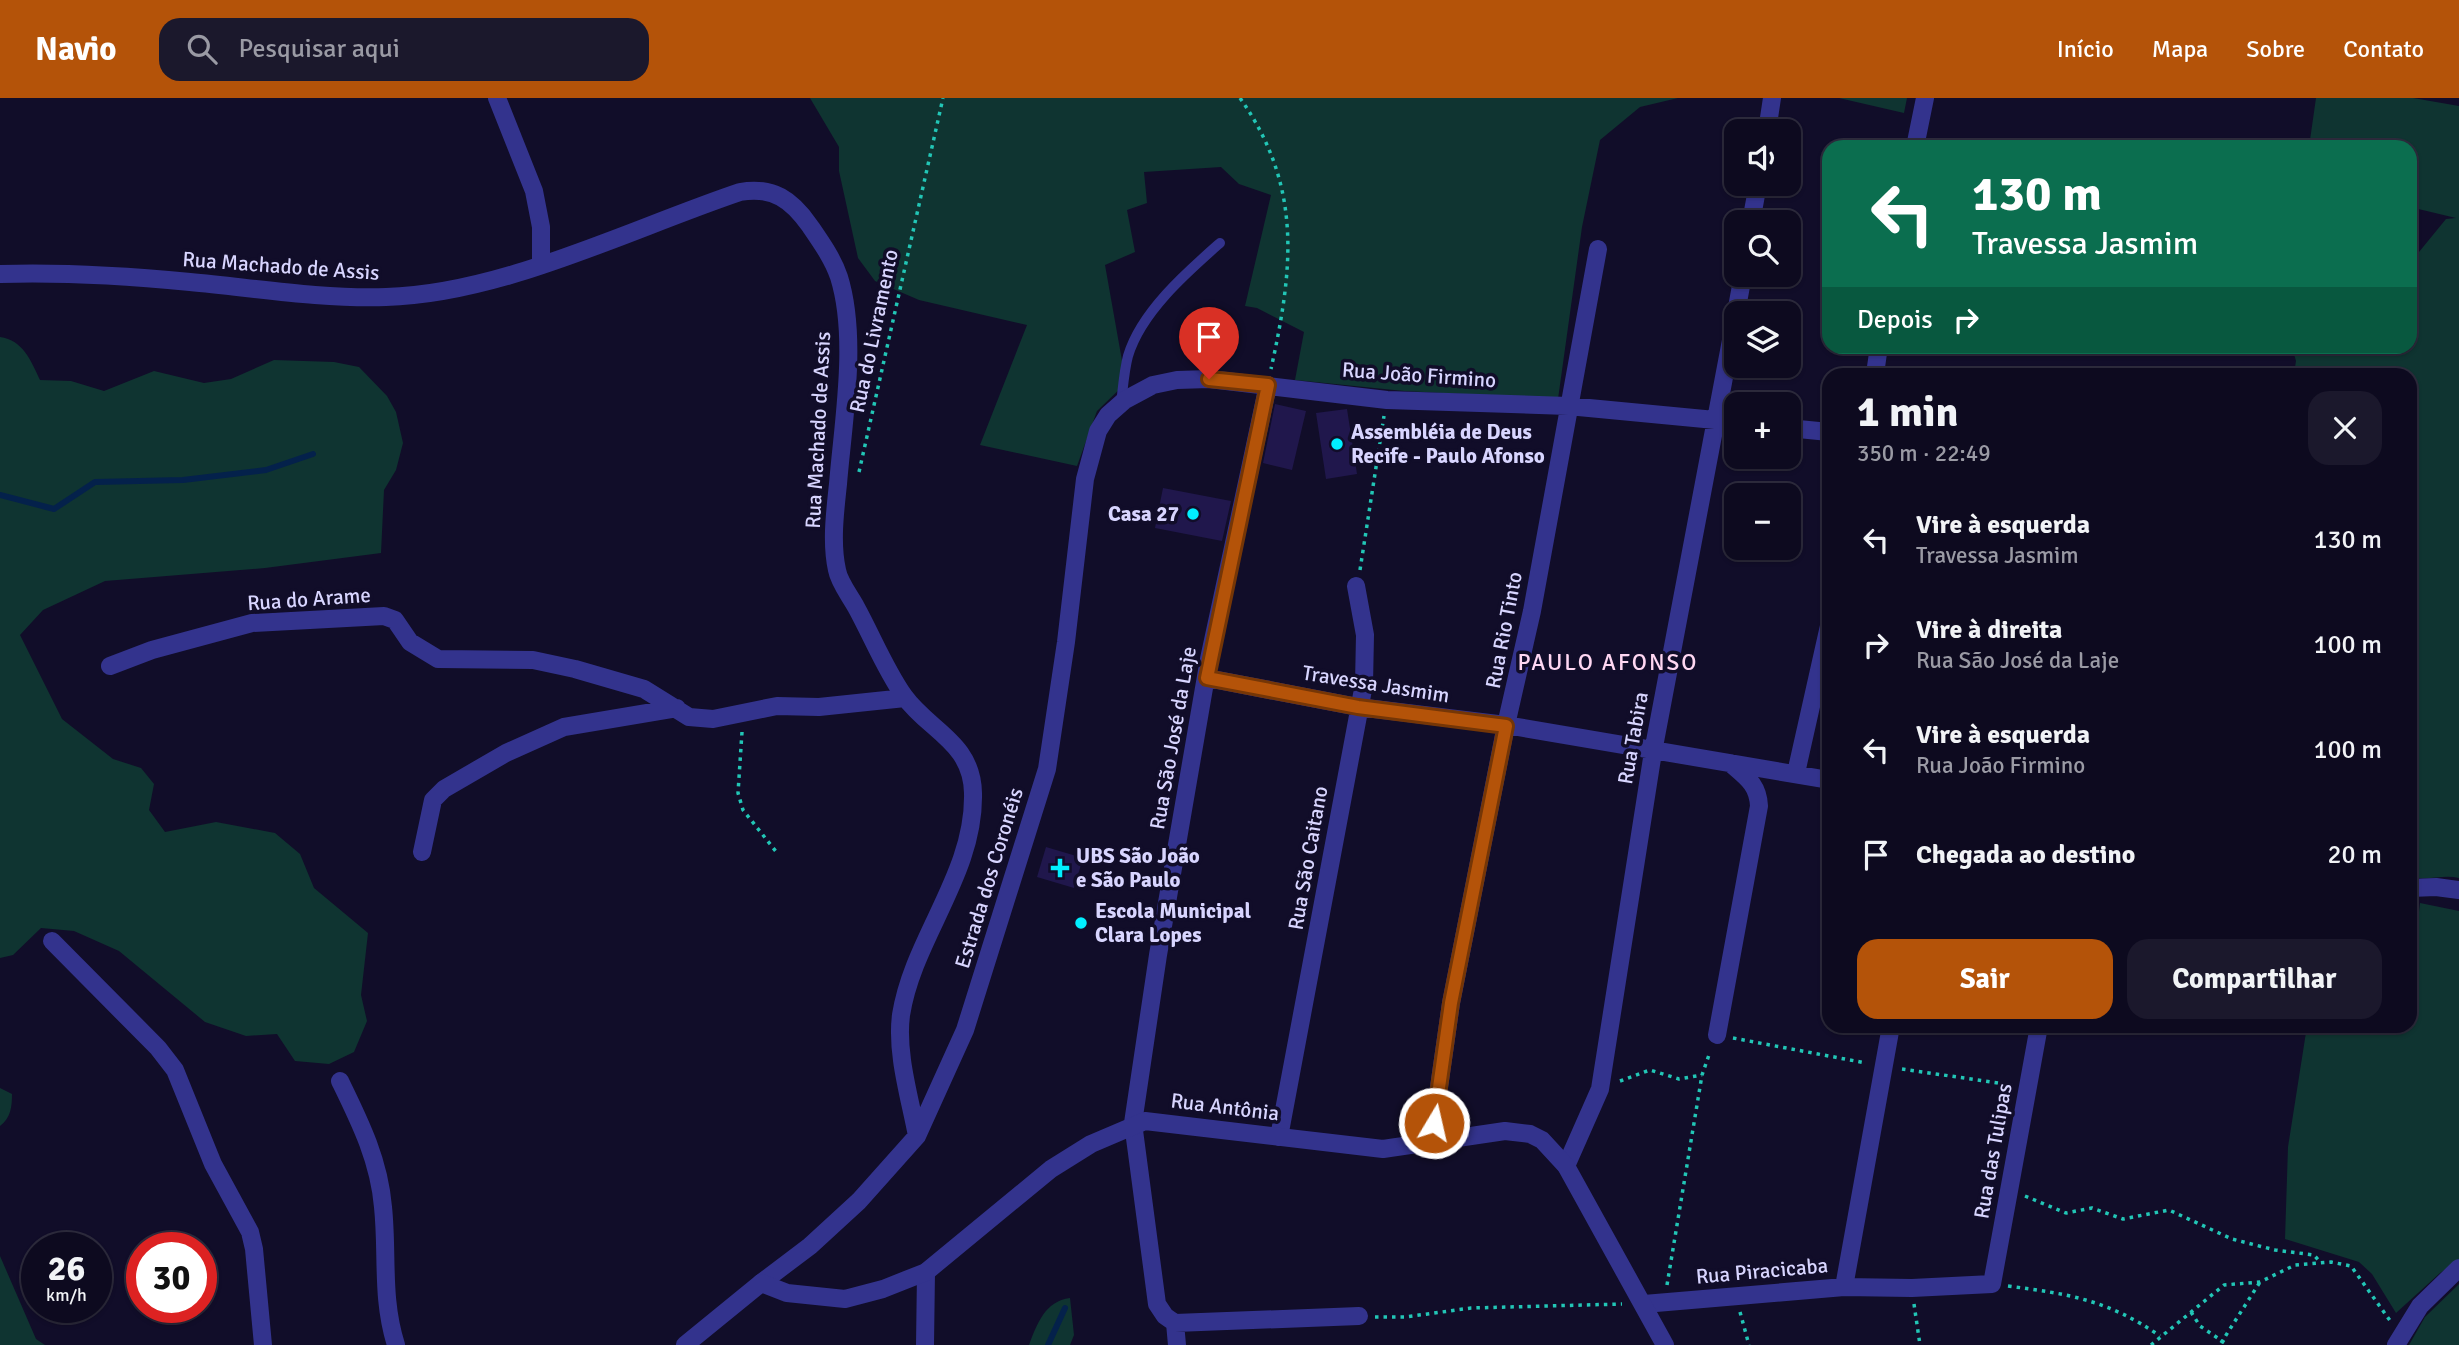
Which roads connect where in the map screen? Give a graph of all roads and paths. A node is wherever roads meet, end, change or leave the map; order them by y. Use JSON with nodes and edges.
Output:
{"nodes":[{"id":1,"x":496,"y":98,"type":"edge"},
{"id":2,"x":943,"y":98,"type":"edge"},
{"id":3,"x":1240,"y":98,"type":"edge"},
{"id":4,"x":1772,"y":98,"type":"edge"},
{"id":5,"x":1926,"y":98,"type":"edge"},
{"id":6,"x":1769,"y":119,"type":"edge"},
{"id":7,"x":1917,"y":140,"type":"edge"},
{"id":8,"x":1220,"y":243,"type":"dead end"},
{"id":9,"x":1598,"y":249,"type":"dead end"},
{"id":10,"x":541,"y":265,"type":"junction"},
{"id":11,"x":0,"y":274,"type":"edge"},
{"id":12,"x":1268,"y":385,"type":"junction"},
{"id":13,"x":1387,"y":400,"type":"junction"},
{"id":14,"x":1568,"y":406,"type":"junction"},
{"id":15,"x":1114,"y":409,"type":"junction"},
{"id":16,"x":1724,"y":421,"type":"edge"},
{"id":17,"x":1801,"y":429,"type":"edge"},
{"id":18,"x":1822,"y":431,"type":"edge"},
{"id":19,"x":1724,"y":434,"type":"edge"},
{"id":20,"x":858,"y":478,"type":"dead end"},
{"id":21,"x":1356,"y":586,"type":"joint"},
{"id":22,"x":1822,"y":657,"type":"edge"},
{"id":23,"x":110,"y":666,"type":"dead end"},
{"id":24,"x":1207,"y":678,"type":"junction"},
{"id":25,"x":905,"y":698,"type":"junction"},
{"id":26,"x":1358,"y":707,"type":"junction"},
{"id":27,"x":677,"y":708,"type":"junction"},
{"id":28,"x":744,"y":712,"type":"junction"},
{"id":29,"x":1506,"y":726,"type":"junction"},
{"id":30,"x":1653,"y":752,"type":"junction"},
{"id":31,"x":1730,"y":763,"type":"junction"},
{"id":32,"x":1796,"y":773,"type":"junction"},
{"id":33,"x":1822,"y":779,"type":"edge"},
{"id":34,"x":422,"y":852,"type":"dead end"},
{"id":35,"x":778,"y":855,"type":"dead end"},
{"id":36,"x":2417,"y":888,"type":"edge"},
{"id":37,"x":2459,"y":890,"type":"edge"},
{"id":38,"x":52,"y":942,"type":"dead end"},
{"id":39,"x":1890,"y":1033,"type":"edge"},
{"id":40,"x":2038,"y":1033,"type":"edge"},
{"id":41,"x":1717,"y":1035,"type":"joint"},
{"id":42,"x":1702,"y":1075,"type":"junction"},
{"id":43,"x":340,"y":1081,"type":"dead end"},
{"id":44,"x":1600,"y":1089,"type":"junction"},
{"id":45,"x":1133,"y":1124,"type":"junction"},
{"id":46,"x":917,"y":1136,"type":"junction"},
{"id":47,"x":1279,"y":1137,"type":"junction"},
{"id":48,"x":1431,"y":1143,"type":"junction"},
{"id":49,"x":1566,"y":1166,"type":"junction"},
{"id":50,"x":2010,"y":1192,"type":"junction"},
{"id":51,"x":2320,"y":1262,"type":"junction"},
{"id":52,"x":2459,"y":1268,"type":"edge"},
{"id":53,"x":926,"y":1272,"type":"junction"},
{"id":54,"x":2260,"y":1282,"type":"junction"},
{"id":55,"x":761,"y":1283,"type":"junction"},
{"id":56,"x":1992,"y":1284,"type":"junction"},
{"id":57,"x":1844,"y":1287,"type":"junction"},
{"id":58,"x":1912,"y":1288,"type":"junction"},
{"id":59,"x":1735,"y":1296,"type":"junction"},
{"id":60,"x":1664,"y":1302,"type":"junction"},
{"id":61,"x":1644,"y":1304,"type":"junction"},
{"id":62,"x":2191,"y":1312,"type":"junction"},
{"id":63,"x":1359,"y":1316,"type":"joint"},
{"id":64,"x":1175,"y":1323,"type":"junction"},
{"id":65,"x":2160,"y":1336,"type":"junction"},
{"id":66,"x":2399,"y":1339,"type":"edge"},
{"id":67,"x":2221,"y":1343,"type":"junction"},
{"id":68,"x":263,"y":1345,"type":"edge"},
{"id":69,"x":396,"y":1345,"type":"edge"},
{"id":70,"x":685,"y":1345,"type":"edge"},
{"id":71,"x":925,"y":1345,"type":"edge"},
{"id":72,"x":1177,"y":1345,"type":"edge"},
{"id":73,"x":1665,"y":1345,"type":"edge"},
{"id":74,"x":1749,"y":1345,"type":"edge"},
{"id":75,"x":1920,"y":1345,"type":"edge"},
{"id":76,"x":2151,"y":1345,"type":"edge"},
{"id":77,"x":2228,"y":1345,"type":"edge"}],
"edges":[{"from":1,"to":10,"type":"street"},
{"from":2,"to":20,"type":"path","name":"Rua do Livramento"},
{"from":3,"to":12,"type":"path"},
{"from":4,"to":6,"type":"street"},
{"from":5,"to":7,"type":"street"},
{"from":8,"to":15,"type":"lane"},
{"from":9,"to":14,"type":"street","name":"Rua Rio Tinto"},
{"from":10,"to":11,"type":"street","name":"Rua Machado de Assis"},
{"from":10,"to":25,"type":"street","name":"Rua Machado de Assis"},
{"from":12,"to":13,"type":"street","name":"Rua João Firmino"},
{"from":12,"to":15,"type":"street","name":"Rua João Firmino"},
{"from":12,"to":24,"type":"street","name":"Rua São José da Laje"},
{"from":13,"to":14,"type":"street","name":"Rua João Firmino"},
{"from":13,"to":21,"type":"path"},
{"from":14,"to":16,"type":"street","name":"Rua João Firmino"},
{"from":14,"to":29,"type":"street","name":"Rua Rio Tinto"},
{"from":15,"to":46,"type":"street","name":"Estrada dos Coronéis"},
{"from":17,"to":18,"type":"street"},
{"from":19,"to":30,"type":"street","name":"Rua Tabira"},
{"from":21,"to":26,"type":"street","name":"Rua São Caitano"},
{"from":22,"to":32,"type":"street"},
{"from":23,"to":27,"type":"street","name":"Rua do Arame"},
{"from":24,"to":26,"type":"street","name":"Travessa Jasmim"},
{"from":24,"to":45,"type":"street","name":"Rua São José da Laje"},
{"from":25,"to":28,"type":"street","name":"Rua do Arame"},
{"from":25,"to":46,"type":"street","name":"Rua Machado de Assis"},
{"from":26,"to":29,"type":"street","name":"Travessa Jasmim"},
{"from":26,"to":47,"type":"street","name":"Rua São Caitano"},
{"from":27,"to":28,"type":"street","name":"Rua do Arame"},
{"from":27,"to":34,"type":"street"},
{"from":28,"to":35,"type":"path"},
{"from":29,"to":30,"type":"street","name":"Travessa Jasmim"},
{"from":29,"to":48,"type":"street","name":"Rua Rio Tinto"},
{"from":30,"to":31,"type":"street","name":"Travessa Jasmim"},
{"from":30,"to":44,"type":"street","name":"Rua Tabira"},
{"from":31,"to":32,"type":"street","name":"Travessa Jasmim"},
{"from":31,"to":41,"type":"street"},
{"from":32,"to":33,"type":"street","name":"Travessa Jasmim"},
{"from":36,"to":37,"type":"street"},
{"from":38,"to":68,"type":"street"},
{"from":39,"to":57,"type":"street"},
{"from":40,"to":50,"type":"street","name":"Rua das Tulipas"},
{"from":41,"to":42,"type":"path"},
{"from":42,"to":44,"type":"path"},
{"from":42,"to":60,"type":"path"},
{"from":43,"to":69,"type":"street"},
{"from":44,"to":49,"type":"street","name":"Rua Tabira"},
{"from":45,"to":47,"type":"street","name":"Rua Antônia"},
{"from":45,"to":53,"type":"street","name":"Rua Antônia"},
{"from":45,"to":64,"type":"street","name":"Rua São José da Laje"},
{"from":46,"to":55,"type":"street","name":"Estrada dos Coronéis"},
{"from":47,"to":48,"type":"street","name":"Rua Antônia"},
{"from":48,"to":49,"type":"street","name":"Rua Antônia"},
{"from":49,"to":61,"type":"street","name":"Rua Antônia"},
{"from":50,"to":51,"type":"path"},
{"from":50,"to":56,"type":"street","name":"Rua das Tulipas"},
{"from":51,"to":54,"type":"path"},
{"from":51,"to":66,"type":"path"},
{"from":52,"to":66,"type":"street"},
{"from":53,"to":55,"type":"street","name":"Rua Antônia"},
{"from":53,"to":71,"type":"street"},
{"from":54,"to":62,"type":"path"},
{"from":54,"to":67,"type":"path"},
{"from":55,"to":70,"type":"street","name":"Estrada dos Coronéis"},
{"from":56,"to":58,"type":"street","name":"Rua Piracicaba"},
{"from":56,"to":65,"type":"path"},
{"from":57,"to":58,"type":"street","name":"Rua Piracicaba"},
{"from":57,"to":59,"type":"street","name":"Rua Piracicaba"},
{"from":58,"to":75,"type":"path"},
{"from":59,"to":60,"type":"street","name":"Rua Piracicaba"},
{"from":59,"to":74,"type":"path"},
{"from":60,"to":61,"type":"street","name":"Rua Piracicaba"},
{"from":61,"to":63,"type":"path"},
{"from":61,"to":73,"type":"street","name":"Rua Antônia"},
{"from":62,"to":65,"type":"path"},
{"from":62,"to":67,"type":"path"},
{"from":63,"to":64,"type":"street"},
{"from":64,"to":72,"type":"street","name":"Rua São José da Laje"},
{"from":65,"to":76,"type":"path"},
{"from":67,"to":77,"type":"path"}]}
